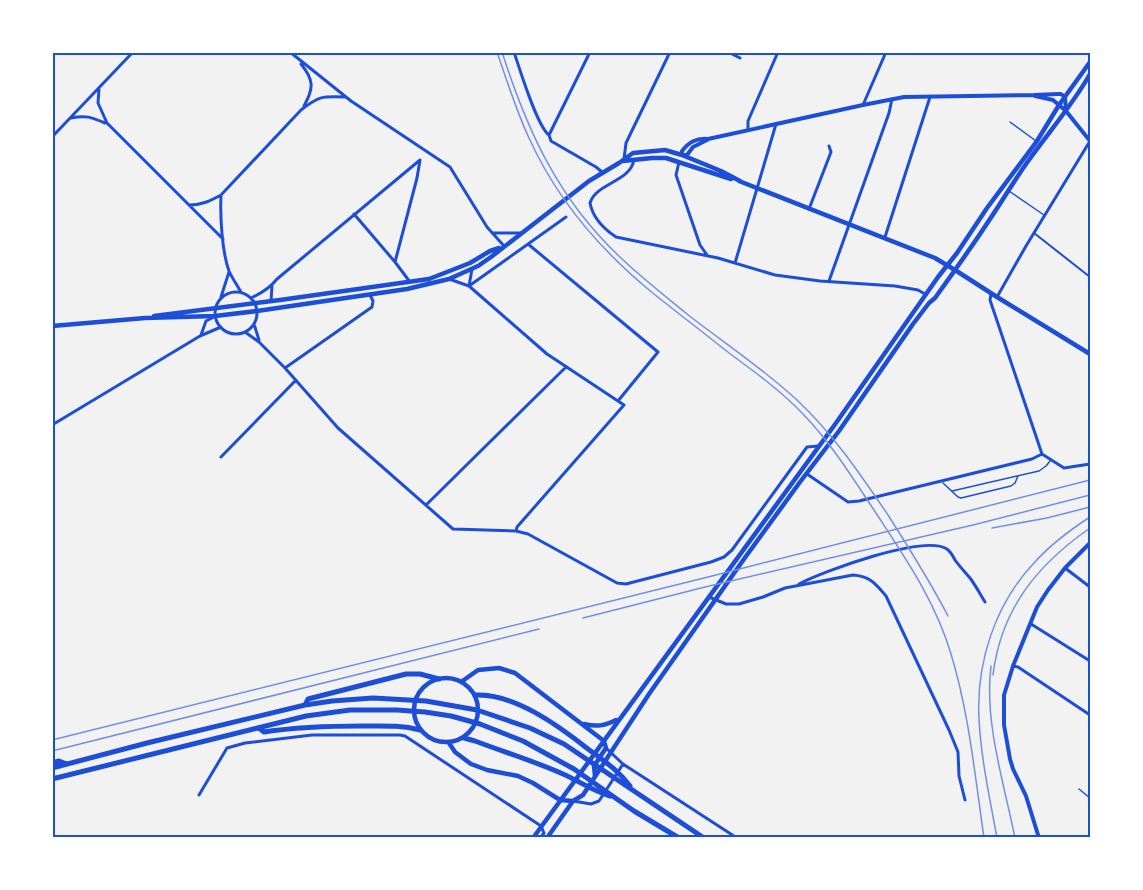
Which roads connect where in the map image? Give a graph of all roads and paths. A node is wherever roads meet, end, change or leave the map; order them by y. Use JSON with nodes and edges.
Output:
{"nodes":[{"id":1,"x":133,"y":52,"type":"edge"},
{"id":2,"x":290,"y":52,"type":"edge"},
{"id":3,"x":514,"y":52,"type":"edge"},
{"id":4,"x":590,"y":52,"type":"edge"},
{"id":5,"x":670,"y":52,"type":"edge"},
{"id":6,"x":728,"y":52,"type":"edge"},
{"id":7,"x":778,"y":52,"type":"edge"},
{"id":8,"x":886,"y":52,"type":"edge"},
{"id":9,"x":740,"y":58,"type":"dead end"},
{"id":10,"x":298,"y":60,"type":"junction"},
{"id":11,"x":1090,"y":62,"type":"edge"},
{"id":12,"x":1090,"y":78,"type":"edge"},
{"id":13,"x":99,"y":89,"type":"junction"},
{"id":14,"x":1034,"y":95,"type":"junction"},
{"id":15,"x":930,"y":97,"type":"junction"},
{"id":16,"x":1065,"y":97,"type":"junction"},
{"id":17,"x":346,"y":98,"type":"junction"},
{"id":18,"x":892,"y":99,"type":"junction"},
{"id":19,"x":862,"y":105,"type":"junction"},
{"id":20,"x":1059,"y":105,"type":"junction"},
{"id":21,"x":301,"y":110,"type":"junction"},
{"id":22,"x":1066,"y":111,"type":"junction"},
{"id":23,"x":71,"y":118,"type":"junction"},
{"id":24,"x":1010,"y":122,"type":"dead end"},
{"id":25,"x":106,"y":123,"type":"junction"},
{"id":26,"x":776,"y":124,"type":"junction"},
{"id":27,"x":748,"y":130,"type":"junction"},
{"id":28,"x":549,"y":135,"type":"junction"},
{"id":29,"x":52,"y":137,"type":"edge"},
{"id":30,"x":1037,"y":141,"type":"junction"},
{"id":31,"x":1090,"y":141,"type":"edge"},
{"id":32,"x":829,"y":147,"type":"dead end"},
{"id":33,"x":682,"y":155,"type":"junction"},
{"id":34,"x":634,"y":160,"type":"junction"},
{"id":35,"x":623,"y":161,"type":"junction"},
{"id":36,"x":679,"y":162,"type":"junction"},
{"id":37,"x":602,"y":172,"type":"junction"},
{"id":38,"x":740,"y":181,"type":"junction"},
{"id":39,"x":757,"y":188,"type":"junction"},
{"id":40,"x":1008,"y":190,"type":"junction"},
{"id":41,"x":221,"y":195,"type":"junction"},
{"id":42,"x":189,"y":205,"type":"junction"},
{"id":43,"x":809,"y":208,"type":"junction"},
{"id":44,"x":354,"y":214,"type":"junction"},
{"id":45,"x":1046,"y":216,"type":"junction"},
{"id":46,"x":566,"y":217,"type":"dead end"},
{"id":47,"x":850,"y":225,"type":"junction"},
{"id":48,"x":522,"y":233,"type":"junction"},
{"id":49,"x":492,"y":234,"type":"junction"},
{"id":50,"x":1034,"y":234,"type":"junction"},
{"id":51,"x":223,"y":239,"type":"junction"},
{"id":52,"x":885,"y":239,"type":"junction"},
{"id":53,"x":528,"y":244,"type":"junction"},
{"id":54,"x":504,"y":246,"type":"junction"},
{"id":55,"x":707,"y":255,"type":"junction"},
{"id":56,"x":395,"y":262,"type":"junction"},
{"id":57,"x":735,"y":263,"type":"junction"},
{"id":58,"x":948,"y":265,"type":"junction"},
{"id":59,"x":472,"y":269,"type":"junction"},
{"id":60,"x":229,"y":270,"type":"junction"},
{"id":61,"x":955,"y":270,"type":"junction"},
{"id":62,"x":1090,"y":277,"type":"edge"},
{"id":63,"x":449,"y":279,"type":"junction"},
{"id":64,"x":829,"y":281,"type":"junction"},
{"id":65,"x":410,"y":283,"type":"junction"},
{"id":66,"x":272,"y":286,"type":"junction"},
{"id":67,"x":469,"y":286,"type":"junction"},
{"id":68,"x":241,"y":292,"type":"junction"},
{"id":69,"x":927,"y":294,"type":"junction"},
{"id":70,"x":370,"y":295,"type":"junction"},
{"id":71,"x":994,"y":295,"type":"junction"},
{"id":72,"x":221,"y":297,"type":"junction"},
{"id":73,"x":251,"y":298,"type":"junction"},
{"id":74,"x":271,"y":301,"type":"junction"},
{"id":75,"x":255,"y":304,"type":"junction"},
{"id":76,"x":215,"y":308,"type":"junction"},
{"id":77,"x":257,"y":311,"type":"junction"},
{"id":78,"x":215,"y":316,"type":"junction"},
{"id":79,"x":145,"y":318,"type":"junction"},
{"id":80,"x":254,"y":324,"type":"junction"},
{"id":81,"x":52,"y":326,"type":"edge"},
{"id":82,"x":220,"y":327,"type":"junction"},
{"id":83,"x":245,"y":332,"type":"junction"},
{"id":84,"x":200,"y":336,"type":"junction"},
{"id":85,"x":259,"y":342,"type":"junction"},
{"id":86,"x":1090,"y":354,"type":"edge"},
{"id":87,"x":566,"y":367,"type":"junction"},
{"id":88,"x":285,"y":368,"type":"junction"},
{"id":89,"x":296,"y":380,"type":"junction"},
{"id":90,"x":618,"y":401,"type":"junction"},
{"id":91,"x":52,"y":425,"type":"edge"},
{"id":92,"x":818,"y":446,"type":"junction"},
{"id":93,"x":1042,"y":454,"type":"junction"},
{"id":94,"x":221,"y":457,"type":"dead end"},
{"id":95,"x":1051,"y":459,"type":"junction"},
{"id":96,"x":1090,"y":464,"type":"edge"},
{"id":97,"x":806,"y":474,"type":"junction"},
{"id":98,"x":1018,"y":475,"type":"junction"},
{"id":99,"x":941,"y":481,"type":"junction"},
{"id":100,"x":952,"y":491,"type":"junction"},
{"id":101,"x":426,"y":505,"type":"junction"},
{"id":102,"x":516,"y":531,"type":"junction"},
{"id":103,"x":1090,"y":543,"type":"edge"},
{"id":104,"x":1065,"y":568,"type":"junction"},
{"id":105,"x":796,"y":586,"type":"junction"},
{"id":106,"x":1090,"y":587,"type":"edge"},
{"id":107,"x":709,"y":597,"type":"junction"},
{"id":108,"x":716,"y":600,"type":"junction"},
{"id":109,"x":985,"y":602,"type":"dead end"},
{"id":110,"x":1031,"y":624,"type":"junction"},
{"id":111,"x":1090,"y":661,"type":"edge"},
{"id":112,"x":1013,"y":666,"type":"junction"},
{"id":113,"x":439,"y":679,"type":"junction"},
{"id":114,"x":461,"y":682,"type":"junction"},
{"id":115,"x":475,"y":696,"type":"junction"},
{"id":116,"x":305,"y":705,"type":"junction"},
{"id":117,"x":1090,"y":715,"type":"edge"},
{"id":118,"x":619,"y":719,"type":"junction"},
{"id":119,"x":581,"y":723,"type":"junction"},
{"id":120,"x":260,"y":729,"type":"junction"},
{"id":121,"x":420,"y":730,"type":"junction"},
{"id":122,"x":464,"y":738,"type":"junction"},
{"id":123,"x":604,"y":741,"type":"junction"},
{"id":124,"x":449,"y":743,"type":"junction"},
{"id":125,"x":606,"y":748,"type":"junction"},
{"id":126,"x":609,"y":753,"type":"junction"},
{"id":127,"x":52,"y":763,"type":"edge"},
{"id":128,"x":68,"y":764,"type":"junction"},
{"id":129,"x":623,"y":764,"type":"junction"},
{"id":130,"x":52,"y":768,"type":"edge"},
{"id":131,"x":595,"y":776,"type":"junction"},
{"id":132,"x":52,"y":779,"type":"edge"},
{"id":133,"x":1079,"y":789,"type":"dead end"},
{"id":134,"x":633,"y":790,"type":"junction"},
{"id":135,"x":199,"y":795,"type":"dead end"},
{"id":136,"x":614,"y":797,"type":"junction"},
{"id":137,"x":1090,"y":798,"type":"edge"},
{"id":138,"x":560,"y":800,"type":"junction"},
{"id":139,"x":964,"y":800,"type":"dead end"},
{"id":140,"x":573,"y":801,"type":"junction"},
{"id":141,"x":541,"y":826,"type":"junction"},
{"id":142,"x":533,"y":837,"type":"edge"},
{"id":143,"x":540,"y":837,"type":"edge"},
{"id":144,"x":547,"y":837,"type":"edge"},
{"id":145,"x":679,"y":837,"type":"edge"},
{"id":146,"x":704,"y":837,"type":"edge"},
{"id":147,"x":737,"y":837,"type":"edge"},
{"id":148,"x":1039,"y":837,"type":"edge"}],
"edges":[{"from":1,"to":13,"type":"street"},
{"from":2,"to":10,"type":"street"},
{"from":3,"to":28,"type":"street"},
{"from":4,"to":28,"type":"street"},
{"from":5,"to":35,"type":"street"},
{"from":6,"to":9,"type":"street"},
{"from":7,"to":27,"type":"street"},
{"from":8,"to":19,"type":"street"},
{"from":10,"to":17,"type":"street"},
{"from":10,"to":21,"type":"street"},
{"from":11,"to":16,"type":"main road"},
{"from":12,"to":22,"type":"main road"},
{"from":13,"to":23,"type":"street"},
{"from":13,"to":25,"type":"street"},
{"from":14,"to":15,"type":"street"},
{"from":14,"to":16,"type":"street"},
{"from":14,"to":20,"type":"street"},
{"from":15,"to":18,"type":"street"},
{"from":15,"to":52,"type":"street"},
{"from":16,"to":20,"type":"main road"},
{"from":16,"to":22,"type":"street"},
{"from":17,"to":21,"type":"street"},
{"from":17,"to":49,"type":"street"},
{"from":18,"to":19,"type":"street"},
{"from":18,"to":47,"type":"street"},
{"from":19,"to":26,"type":"street"},
{"from":20,"to":22,"type":"street"},
{"from":20,"to":30,"type":"main road"},
{"from":21,"to":41,"type":"street"},
{"from":22,"to":31,"type":"street"},
{"from":22,"to":40,"type":"main road"},
{"from":23,"to":25,"type":"street"},
{"from":23,"to":29,"type":"street"},
{"from":24,"to":30,"type":"lane"},
{"from":25,"to":42,"type":"street"},
{"from":26,"to":27,"type":"street"},
{"from":26,"to":39,"type":"street"},
{"from":27,"to":33,"type":"street"},
{"from":28,"to":37,"type":"street"},
{"from":30,"to":58,"type":"main road"},
{"from":31,"to":45,"type":"street"},
{"from":32,"to":43,"type":"street"},
{"from":33,"to":35,"type":"main road"},
{"from":33,"to":36,"type":"main road"},
{"from":33,"to":38,"type":"main road"},
{"from":34,"to":35,"type":"main road"},
{"from":34,"to":36,"type":"main road"},
{"from":34,"to":55,"type":"street"},
{"from":35,"to":37,"type":"main road"},
{"from":36,"to":38,"type":"main road"},
{"from":36,"to":55,"type":"street"},
{"from":37,"to":48,"type":"main road"},
{"from":38,"to":39,"type":"main road"},
{"from":39,"to":43,"type":"main road"},
{"from":39,"to":57,"type":"street"},
{"from":40,"to":45,"type":"lane"},
{"from":40,"to":61,"type":"main road"},
{"from":41,"to":42,"type":"street"},
{"from":41,"to":51,"type":"street"},
{"from":42,"to":51,"type":"street"},
{"from":43,"to":47,"type":"main road"},
{"from":44,"to":56,"type":"street"},
{"from":44,"to":56,"type":"street"},
{"from":44,"to":66,"type":"street"},
{"from":45,"to":50,"type":"street"},
{"from":46,"to":53,"type":"street"},
{"from":47,"to":52,"type":"main road"},
{"from":47,"to":64,"type":"street"},
{"from":48,"to":49,"type":"street"},
{"from":48,"to":54,"type":"main road"},
{"from":49,"to":54,"type":"street"},
{"from":50,"to":62,"type":"street"},
{"from":50,"to":71,"type":"street"},
{"from":51,"to":60,"type":"street"},
{"from":52,"to":58,"type":"main road"},
{"from":53,"to":67,"type":"street"},
{"from":53,"to":90,"type":"street"},
{"from":54,"to":59,"type":"main road"},
{"from":54,"to":65,"type":"main road"},
{"from":55,"to":57,"type":"street"},
{"from":56,"to":65,"type":"street"},
{"from":57,"to":64,"type":"street"},
{"from":58,"to":61,"type":"main road"},
{"from":58,"to":69,"type":"main road"},
{"from":59,"to":63,"type":"main road"},
{"from":59,"to":67,"type":"street"},
{"from":60,"to":68,"type":"street"},
{"from":60,"to":72,"type":"street"},
{"from":61,"to":71,"type":"main road"},
{"from":61,"to":97,"type":"main road"},
{"from":63,"to":67,"type":"street"},
{"from":63,"to":70,"type":"main road"},
{"from":64,"to":69,"type":"street"},
{"from":65,"to":74,"type":"main road"},
{"from":66,"to":73,"type":"street"},
{"from":66,"to":74,"type":"street"},
{"from":67,"to":87,"type":"street"},
{"from":68,"to":72,"type":"street"},
{"from":68,"to":73,"type":"street"},
{"from":69,"to":92,"type":"main road"},
{"from":70,"to":77,"type":"main road"},
{"from":70,"to":88,"type":"street"},
{"from":71,"to":86,"type":"main road"},
{"from":71,"to":93,"type":"street"},
{"from":72,"to":76,"type":"street"},
{"from":73,"to":75,"type":"street"},
{"from":74,"to":75,"type":"main road"},
{"from":75,"to":76,"type":"main road"},
{"from":75,"to":77,"type":"street"},
{"from":76,"to":78,"type":"street"},
{"from":76,"to":79,"type":"main road"},
{"from":77,"to":78,"type":"main road"},
{"from":77,"to":80,"type":"street"},
{"from":78,"to":79,"type":"main road"},
{"from":78,"to":82,"type":"street"},
{"from":78,"to":84,"type":"street"},
{"from":79,"to":81,"type":"main road"},
{"from":80,"to":83,"type":"street"},
{"from":80,"to":85,"type":"street"},
{"from":82,"to":83,"type":"street"},
{"from":82,"to":84,"type":"street"},
{"from":83,"to":85,"type":"street"},
{"from":84,"to":91,"type":"street"},
{"from":85,"to":88,"type":"street"},
{"from":87,"to":90,"type":"street"},
{"from":87,"to":101,"type":"street"},
{"from":88,"to":89,"type":"street"},
{"from":89,"to":94,"type":"street"},
{"from":89,"to":101,"type":"street"},
{"from":90,"to":102,"type":"street"},
{"from":92,"to":102,"type":"street"},
{"from":92,"to":107,"type":"main road"},
{"from":93,"to":95,"type":"street"},
{"from":93,"to":99,"type":"street"},
{"from":95,"to":96,"type":"street"},
{"from":95,"to":98,"type":"lane"},
{"from":97,"to":99,"type":"street"},
{"from":97,"to":108,"type":"main road"},
{"from":98,"to":100,"type":"lane"},
{"from":98,"to":100,"type":"lane"},
{"from":99,"to":100,"type":"lane"},
{"from":101,"to":102,"type":"street"},
{"from":103,"to":104,"type":"street"},
{"from":104,"to":106,"type":"street"},
{"from":104,"to":110,"type":"street"},
{"from":105,"to":108,"type":"street"},
{"from":105,"to":109,"type":"street"},
{"from":105,"to":139,"type":"street"},
{"from":107,"to":108,"type":"street"},
{"from":107,"to":118,"type":"main road"},
{"from":108,"to":126,"type":"main road"},
{"from":110,"to":111,"type":"street"},
{"from":110,"to":112,"type":"street"},
{"from":112,"to":117,"type":"street"},
{"from":112,"to":148,"type":"street"},
{"from":113,"to":114,"type":"main road"},
{"from":113,"to":116,"type":"highway"},
{"from":113,"to":121,"type":"main road"},
{"from":114,"to":115,"type":"main road"},
{"from":114,"to":119,"type":"main road"},
{"from":115,"to":122,"type":"main road"},
{"from":115,"to":134,"type":"highway"},
{"from":116,"to":128,"type":"highway"},
{"from":116,"to":134,"type":"highway"},
{"from":118,"to":119,"type":"main road"},
{"from":118,"to":123,"type":"main road"},
{"from":119,"to":123,"type":"main road"},
{"from":120,"to":121,"type":"highway"},
{"from":120,"to":132,"type":"highway"},
{"from":120,"to":136,"type":"highway"},
{"from":121,"to":124,"type":"main road"},
{"from":122,"to":124,"type":"main road"},
{"from":122,"to":136,"type":"highway"},
{"from":123,"to":125,"type":"main road"},
{"from":123,"to":138,"type":"main road"},
{"from":124,"to":138,"type":"main road"},
{"from":125,"to":126,"type":"street"},
{"from":125,"to":131,"type":"main road"},
{"from":126,"to":129,"type":"street"},
{"from":126,"to":131,"type":"main road"},
{"from":127,"to":128,"type":"highway"},
{"from":128,"to":130,"type":"highway"},
{"from":129,"to":140,"type":"street"},
{"from":129,"to":147,"type":"street"},
{"from":131,"to":140,"type":"main road"},
{"from":133,"to":137,"type":"lane"},
{"from":134,"to":146,"type":"highway"},
{"from":135,"to":141,"type":"street"},
{"from":136,"to":145,"type":"highway"},
{"from":138,"to":140,"type":"main road"},
{"from":138,"to":141,"type":"main road"},
{"from":140,"to":144,"type":"main road"},
{"from":141,"to":142,"type":"main road"},
{"from":141,"to":143,"type":"street"}]}
